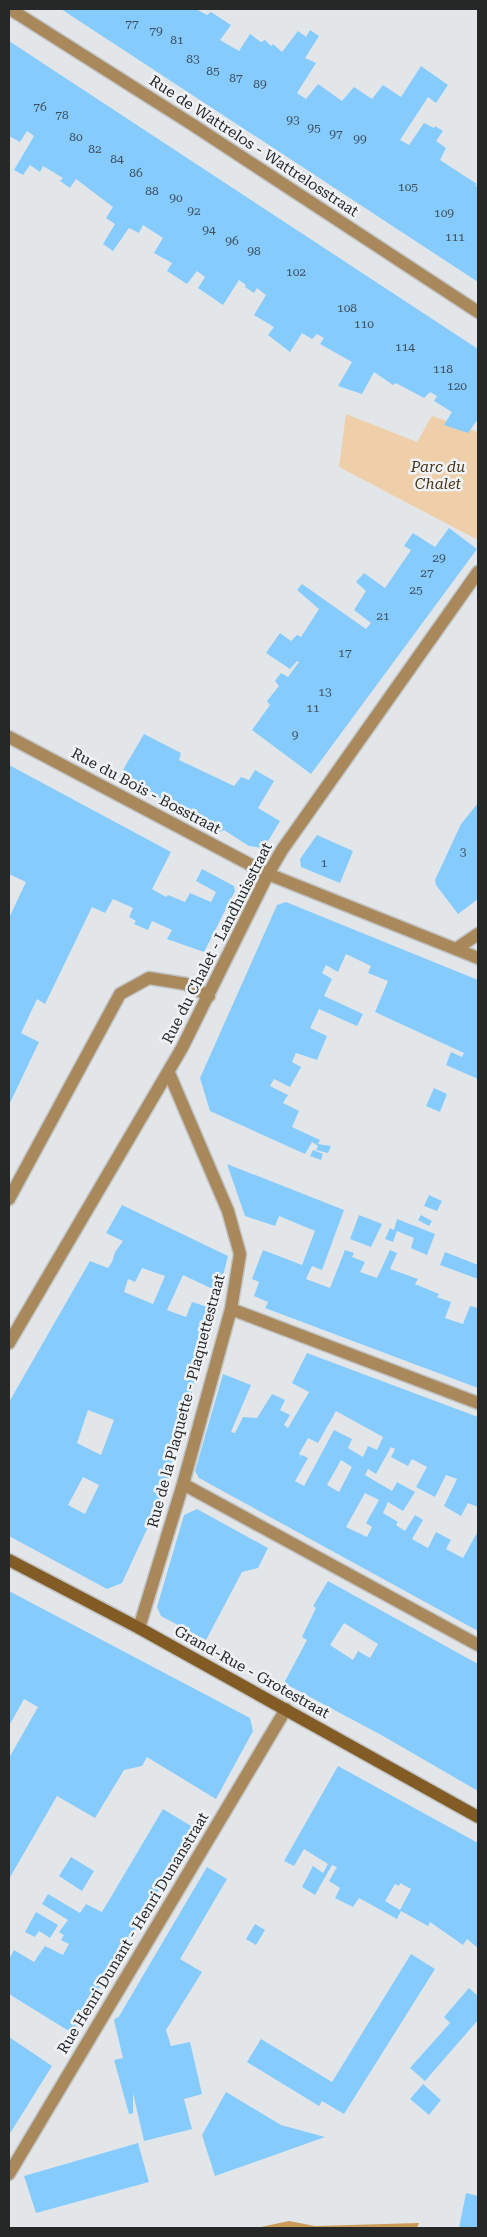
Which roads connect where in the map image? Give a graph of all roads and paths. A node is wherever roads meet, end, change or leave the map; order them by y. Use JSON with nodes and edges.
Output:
{"nodes":[{"id":1,"x":10,"y":9,"type":"edge"},
{"id":2,"x":478,"y":312,"type":"edge"},
{"id":3,"x":478,"y":572,"type":"edge"},
{"id":4,"x":9,"y":737,"type":"edge"},
{"id":5,"x":268,"y":874,"type":"junction"},
{"id":6,"x":478,"y":934,"type":"edge"},
{"id":7,"x":456,"y":949,"type":"junction"},
{"id":8,"x":478,"y":958,"type":"edge"},
{"id":9,"x":210,"y":996,"type":"junction"},
{"id":10,"x":168,"y":1073,"type":"junction"},
{"id":11,"x":9,"y":1199,"type":"edge"},
{"id":12,"x":230,"y":1309,"type":"junction"},
{"id":13,"x":9,"y":1344,"type":"edge"},
{"id":14,"x":478,"y":1403,"type":"edge"},
{"id":15,"x":183,"y":1484,"type":"junction"},
{"id":16,"x":9,"y":1560,"type":"edge"},
{"id":17,"x":139,"y":1628,"type":"junction"},
{"id":18,"x":478,"y":1645,"type":"edge"},
{"id":19,"x":286,"y":1709,"type":"junction"},
{"id":20,"x":478,"y":1817,"type":"edge"},
{"id":21,"x":9,"y":2174,"type":"edge"}],
"edges":[{"from":1,"to":2,"type":"street","name":"Rue de Wattrelos - Wattrelosstraat"},
{"from":3,"to":5,"type":"street","name":"Rue du Chalet - Landhuisstraat"},
{"from":4,"to":5,"type":"street","name":"Rue du Bois - Bosstraat"},
{"from":5,"to":7,"type":"street","name":"Rue du Bois - Bosstraat"},
{"from":5,"to":9,"type":"street","name":"Rue du Chalet - Landhuisstraat"},
{"from":6,"to":7,"type":"street"},
{"from":7,"to":8,"type":"street","name":"Rue du Bois - Bosstraat"},
{"from":9,"to":10,"type":"street","name":"Rue du Chalet - Landhuisstraat"},
{"from":9,"to":11,"type":"street"},
{"from":10,"to":12,"type":"street","name":"Rue de la Plaquette - Plaquettestraat"},
{"from":10,"to":13,"type":"street","name":"Rue du Chalet - Landhuisstraat"},
{"from":12,"to":14,"type":"street"},
{"from":12,"to":15,"type":"street","name":"Rue de la Plaquette - Plaquettestraat"},
{"from":15,"to":17,"type":"street","name":"Rue de la Plaquette - Plaquettestraat"},
{"from":15,"to":18,"type":"street"},
{"from":16,"to":17,"type":"main road","name":"Grand-Rue - Grotestraat"},
{"from":17,"to":19,"type":"main road","name":"Grand-Rue - Grotestraat"},
{"from":19,"to":20,"type":"main road","name":"Grand-Rue - Grotestraat"},
{"from":19,"to":21,"type":"street","name":"Rue Henri Dunant - Henri Dunanstraat"}]}
